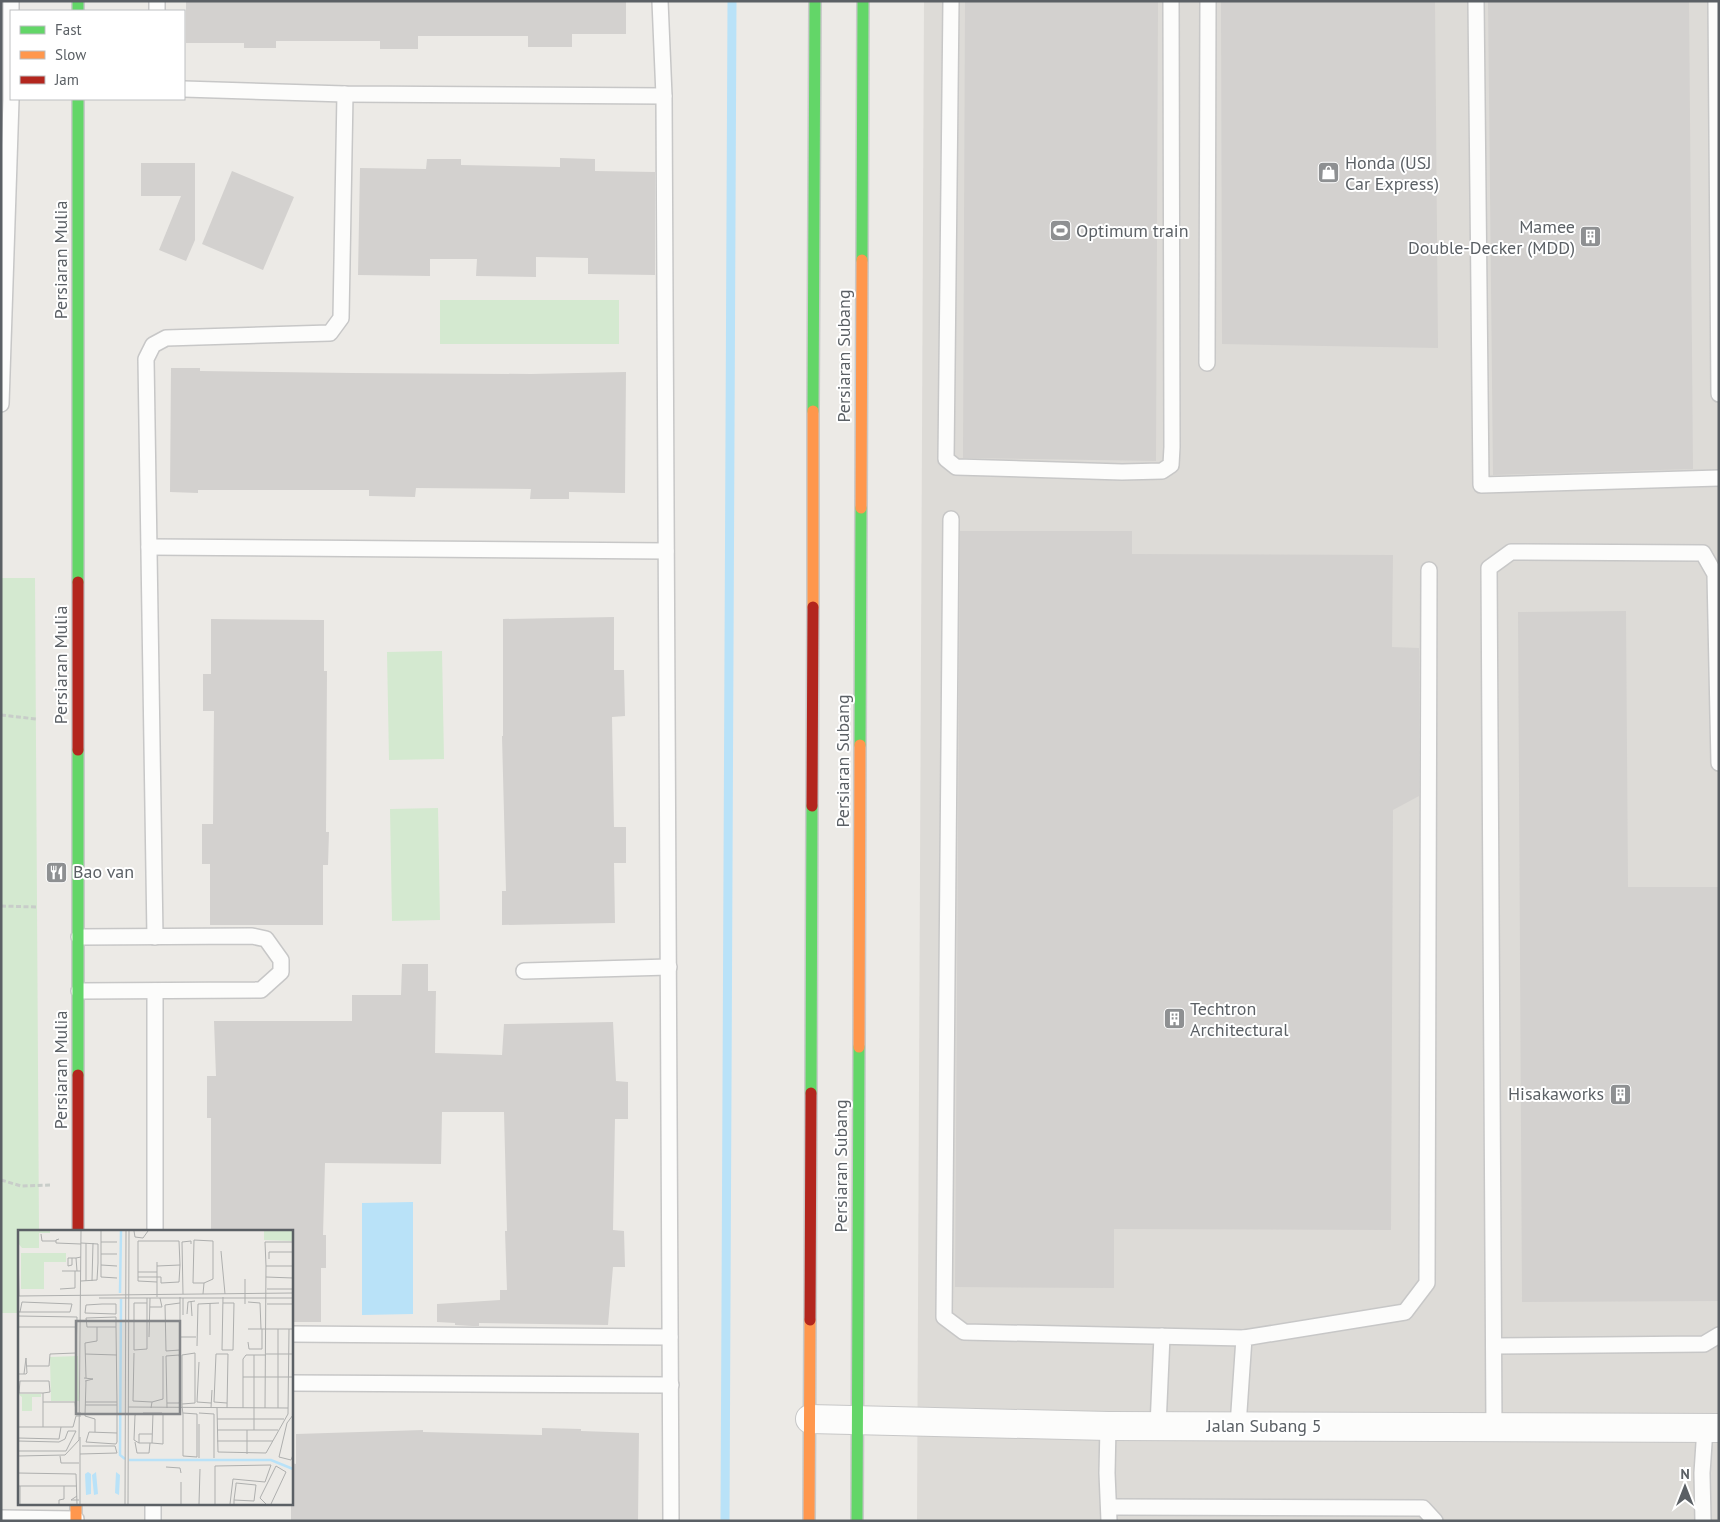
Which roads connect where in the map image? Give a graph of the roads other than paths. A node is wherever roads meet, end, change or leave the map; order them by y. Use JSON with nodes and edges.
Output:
{"nodes":[{"id":1,"x":660,"y":1,"type":"edge"},
{"id":2,"x":815,"y":1,"type":"edge"},
{"id":3,"x":863,"y":1,"type":"edge"},
{"id":4,"x":951,"y":1,"type":"edge"},
{"id":5,"x":1171,"y":1,"type":"edge"},
{"id":6,"x":1208,"y":1,"type":"edge"},
{"id":7,"x":1476,"y":1,"type":"edge"},
{"id":8,"x":1716,"y":1,"type":"edge"},
{"id":9,"x":10,"y":21,"type":"edge"},
{"id":10,"x":185,"y":90,"type":"edge"},
{"id":11,"x":345,"y":94,"type":"junction"},
{"id":12,"x":664,"y":96,"type":"junction"},
{"id":13,"x":6,"y":100,"type":"edge"},
{"id":14,"x":78,"y":100,"type":"edge"},
{"id":15,"x":1718,"y":253,"type":"edge"},
{"id":16,"x":1207,"y":363,"type":"dead end"},
{"id":17,"x":1719,"y":394,"type":"edge"},
{"id":18,"x":1,"y":404,"type":"edge"},
{"id":19,"x":1719,"y":478,"type":"edge"},
{"id":20,"x":950,"y":519,"type":"dead end"},
{"id":21,"x":149,"y":547,"type":"junction"},
{"id":22,"x":666,"y":551,"type":"junction"},
{"id":23,"x":1429,"y":570,"type":"dead end"},
{"id":24,"x":1719,"y":763,"type":"edge"},
{"id":25,"x":79,"y":937,"type":"junction"},
{"id":26,"x":155,"y":937,"type":"junction"},
{"id":27,"x":669,"y":967,"type":"junction"},
{"id":28,"x":524,"y":971,"type":"dead end"},
{"id":29,"x":79,"y":991,"type":"junction"},
{"id":30,"x":155,"y":991,"type":"junction"},
{"id":31,"x":78,"y":1230,"type":"edge"},
{"id":32,"x":154,"y":1230,"type":"edge"},
{"id":33,"x":292,"y":1334,"type":"edge"},
{"id":34,"x":1719,"y":1335,"type":"edge"},
{"id":35,"x":1162,"y":1336,"type":"junction"},
{"id":36,"x":670,"y":1337,"type":"junction"},
{"id":37,"x":1244,"y":1338,"type":"junction"},
{"id":38,"x":1494,"y":1346,"type":"junction"},
{"id":39,"x":292,"y":1383,"type":"edge"},
{"id":40,"x":671,"y":1384,"type":"junction"},
{"id":41,"x":810,"y":1419,"type":"junction"},
{"id":42,"x":857,"y":1421,"type":"junction"},
{"id":43,"x":1108,"y":1426,"type":"junction"},
{"id":44,"x":1158,"y":1426,"type":"junction"},
{"id":45,"x":1238,"y":1426,"type":"junction"},
{"id":46,"x":1494,"y":1427,"type":"junction"},
{"id":47,"x":1712,"y":1428,"type":"edge"},
{"id":48,"x":76,"y":1504,"type":"edge"},
{"id":49,"x":153,"y":1504,"type":"edge"},
{"id":50,"x":1109,"y":1514,"type":"edge"},
{"id":51,"x":1260,"y":1514,"type":"edge"},
{"id":52,"x":1,"y":1518,"type":"edge"},
{"id":53,"x":76,"y":1520,"type":"edge"},
{"id":54,"x":153,"y":1521,"type":"edge"},
{"id":55,"x":671,"y":1521,"type":"edge"},
{"id":56,"x":810,"y":1521,"type":"edge"},
{"id":57,"x":857,"y":1521,"type":"edge"},
{"id":58,"x":1435,"y":1521,"type":"edge"},
{"id":59,"x":1703,"y":1521,"type":"edge"}],
"edges":[{"from":1,"to":12,"type":"lane"},
{"from":2,"to":41,"type":"street","name":"Persiaran Subang"},
{"from":3,"to":42,"type":"street","name":"Persiaran Subang"},
{"from":4,"to":5,"type":"lane"},
{"from":6,"to":16,"type":"lane"},
{"from":7,"to":19,"type":"lane"},
{"from":8,"to":15,"type":"lane"},
{"from":9,"to":13,"type":"lane"},
{"from":10,"to":11,"type":"lane"},
{"from":11,"to":12,"type":"lane"},
{"from":11,"to":21,"type":"lane"},
{"from":12,"to":22,"type":"lane"},
{"from":13,"to":18,"type":"lane"},
{"from":14,"to":25,"type":"street","name":"Persiaran Mulia"},
{"from":15,"to":17,"type":"lane"},
{"from":20,"to":35,"type":"lane"},
{"from":21,"to":22,"type":"lane"},
{"from":21,"to":26,"type":"lane"},
{"from":22,"to":27,"type":"lane"},
{"from":23,"to":37,"type":"lane"},
{"from":24,"to":38,"type":"lane"},
{"from":25,"to":26,"type":"lane"},
{"from":25,"to":29,"type":"street","name":"Persiaran Mulia"},
{"from":26,"to":30,"type":"lane"},
{"from":27,"to":28,"type":"lane"},
{"from":27,"to":36,"type":"lane"},
{"from":29,"to":30,"type":"lane"},
{"from":29,"to":31,"type":"street","name":"Persiaran Mulia"},
{"from":30,"to":32,"type":"lane"},
{"from":33,"to":36,"type":"lane"},
{"from":34,"to":38,"type":"lane"},
{"from":35,"to":37,"type":"lane"},
{"from":35,"to":44,"type":"lane"},
{"from":36,"to":40,"type":"lane"},
{"from":37,"to":45,"type":"lane"},
{"from":38,"to":46,"type":"lane"},
{"from":39,"to":40,"type":"lane"},
{"from":40,"to":55,"type":"lane"},
{"from":41,"to":42,"type":"street","name":"Jalan Subang 5"},
{"from":41,"to":56,"type":"street","name":"Persiaran Subang"},
{"from":42,"to":43,"type":"street","name":"Jalan Subang 5"},
{"from":42,"to":57,"type":"street","name":"Persiaran Subang"},
{"from":43,"to":44,"type":"street","name":"Jalan Subang 5"},
{"from":43,"to":50,"type":"lane"},
{"from":44,"to":45,"type":"street","name":"Jalan Subang 5"},
{"from":45,"to":46,"type":"street","name":"Jalan Subang 5"},
{"from":46,"to":47,"type":"street","name":"Jalan Subang 5"},
{"from":47,"to":59,"type":"lane"},
{"from":48,"to":53,"type":"street"},
{"from":49,"to":54,"type":"lane"},
{"from":50,"to":51,"type":"lane"},
{"from":51,"to":58,"type":"lane"},
{"from":52,"to":53,"type":"lane"}]}
